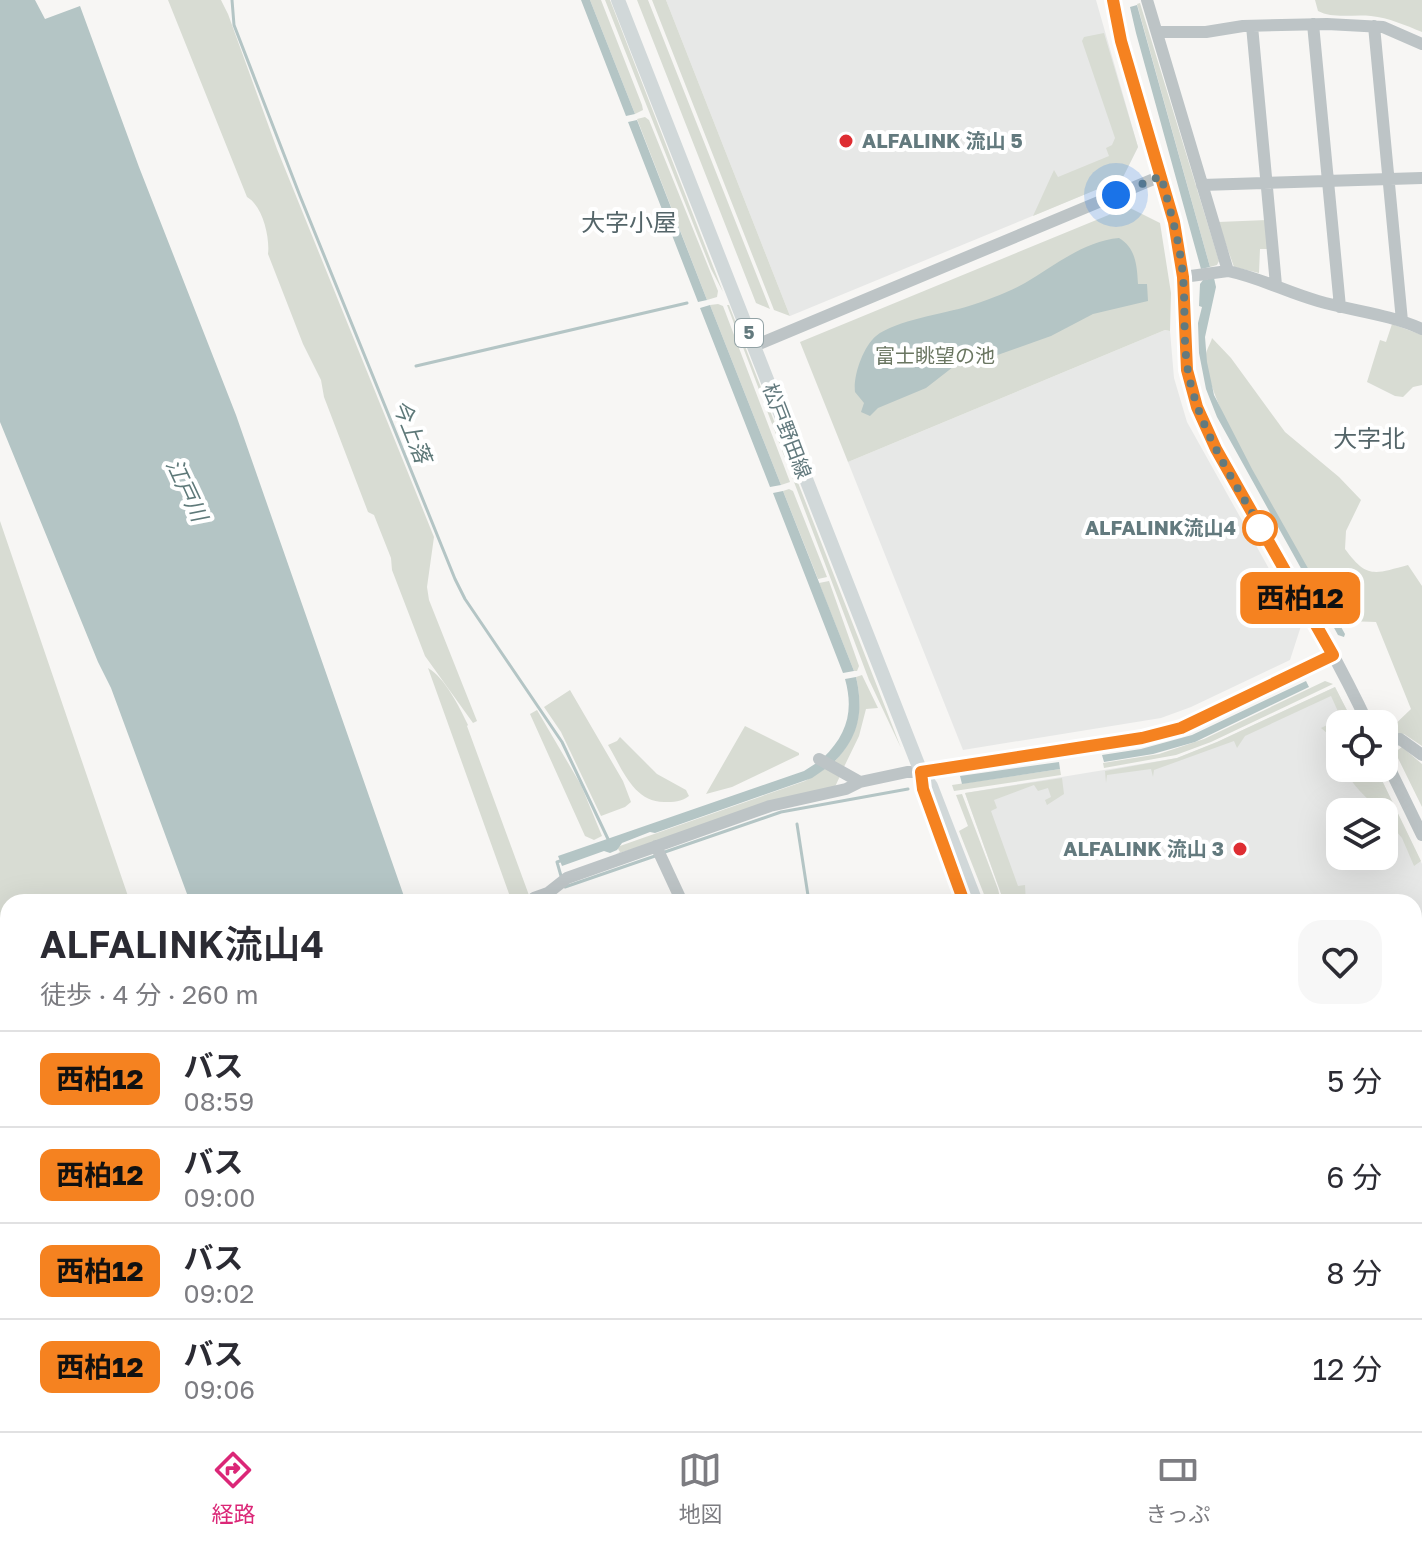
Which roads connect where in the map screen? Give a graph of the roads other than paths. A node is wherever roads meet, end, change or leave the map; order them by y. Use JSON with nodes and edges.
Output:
{"nodes":[{"id":1,"x":618,"y":0,"type":"edge"},
{"id":2,"x":1113,"y":0,"type":"edge"},
{"id":3,"x":1147,"y":0,"type":"edge"},
{"id":4,"x":1313,"y":24,"type":"junction"},
{"id":5,"x":1252,"y":26,"type":"junction"},
{"id":6,"x":1374,"y":26,"type":"junction"},
{"id":7,"x":1157,"y":32,"type":"junction"},
{"id":8,"x":1422,"y":44,"type":"edge"},
{"id":9,"x":1161,"y":176,"type":"junction"},
{"id":10,"x":1422,"y":178,"type":"edge"},
{"id":11,"x":1389,"y":179,"type":"junction"},
{"id":12,"x":1328,"y":181,"type":"junction"},
{"id":13,"x":1267,"y":182,"type":"junction"},
{"id":14,"x":1202,"y":185,"type":"junction"},
{"id":15,"x":1214,"y":273,"type":"junction"},
{"id":16,"x":1183,"y":277,"type":"junction"},
{"id":17,"x":1276,"y":285,"type":"junction"},
{"id":18,"x":1340,"y":307,"type":"junction"},
{"id":19,"x":1402,"y":321,"type":"junction"},
{"id":20,"x":1422,"y":329,"type":"edge"},
{"id":21,"x":754,"y":346,"type":"junction"},
{"id":22,"x":1333,"y":655,"type":"junction"},
{"id":23,"x":1361,"y":710,"type":"edge"},
{"id":24,"x":1398,"y":739,"type":"edge"},
{"id":25,"x":1422,"y":755,"type":"edge"},
{"id":26,"x":819,"y":759,"type":"dead end"},
{"id":27,"x":921,"y":772,"type":"junction"},
{"id":28,"x":860,"y":782,"type":"junction"},
{"id":29,"x":1396,"y":782,"type":"edge"},
{"id":30,"x":1422,"y":835,"type":"edge"},
{"id":31,"x":658,"y":852,"type":"junction"},
{"id":32,"x":545,"y":894,"type":"edge"},
{"id":33,"x":678,"y":894,"type":"edge"},
{"id":34,"x":961,"y":894,"type":"edge"},
{"id":35,"x":973,"y":894,"type":"edge"}],
"edges":[{"from":1,"to":21,"type":"main road","name":"松戸野田線","number":"5"},
{"from":2,"to":9,"type":"street"},
{"from":3,"to":7,"type":"street"},
{"from":4,"to":5,"type":"street"},
{"from":4,"to":6,"type":"street"},
{"from":4,"to":12,"type":"street"},
{"from":5,"to":7,"type":"street"},
{"from":5,"to":13,"type":"street"},
{"from":6,"to":8,"type":"street"},
{"from":6,"to":11,"type":"street"},
{"from":7,"to":14,"type":"street"},
{"from":9,"to":16,"type":"street"},
{"from":9,"to":21,"type":"street"},
{"from":10,"to":11,"type":"street"},
{"from":11,"to":12,"type":"street"},
{"from":11,"to":19,"type":"street"},
{"from":12,"to":13,"type":"street"},
{"from":12,"to":18,"type":"street"},
{"from":13,"to":14,"type":"street"},
{"from":13,"to":17,"type":"street"},
{"from":14,"to":15,"type":"street"},
{"from":15,"to":16,"type":"street"},
{"from":15,"to":17,"type":"street"},
{"from":16,"to":22,"type":"street"},
{"from":17,"to":18,"type":"street"},
{"from":18,"to":19,"type":"street"},
{"from":19,"to":20,"type":"street"},
{"from":21,"to":27,"type":"main road","name":"松戸野田線","number":"5"},
{"from":22,"to":23,"type":"street"},
{"from":22,"to":27,"type":"street"},
{"from":24,"to":25,"type":"street"},
{"from":26,"to":28,"type":"street"},
{"from":27,"to":28,"type":"street"},
{"from":27,"to":34,"type":"main road","name":"松戸野田線","number":"5"},
{"from":27,"to":35,"type":"main road","name":"松戸野田線","number":"5"},
{"from":28,"to":31,"type":"street"},
{"from":29,"to":30,"type":"street"},
{"from":31,"to":32,"type":"street"},
{"from":31,"to":33,"type":"street"}]}
